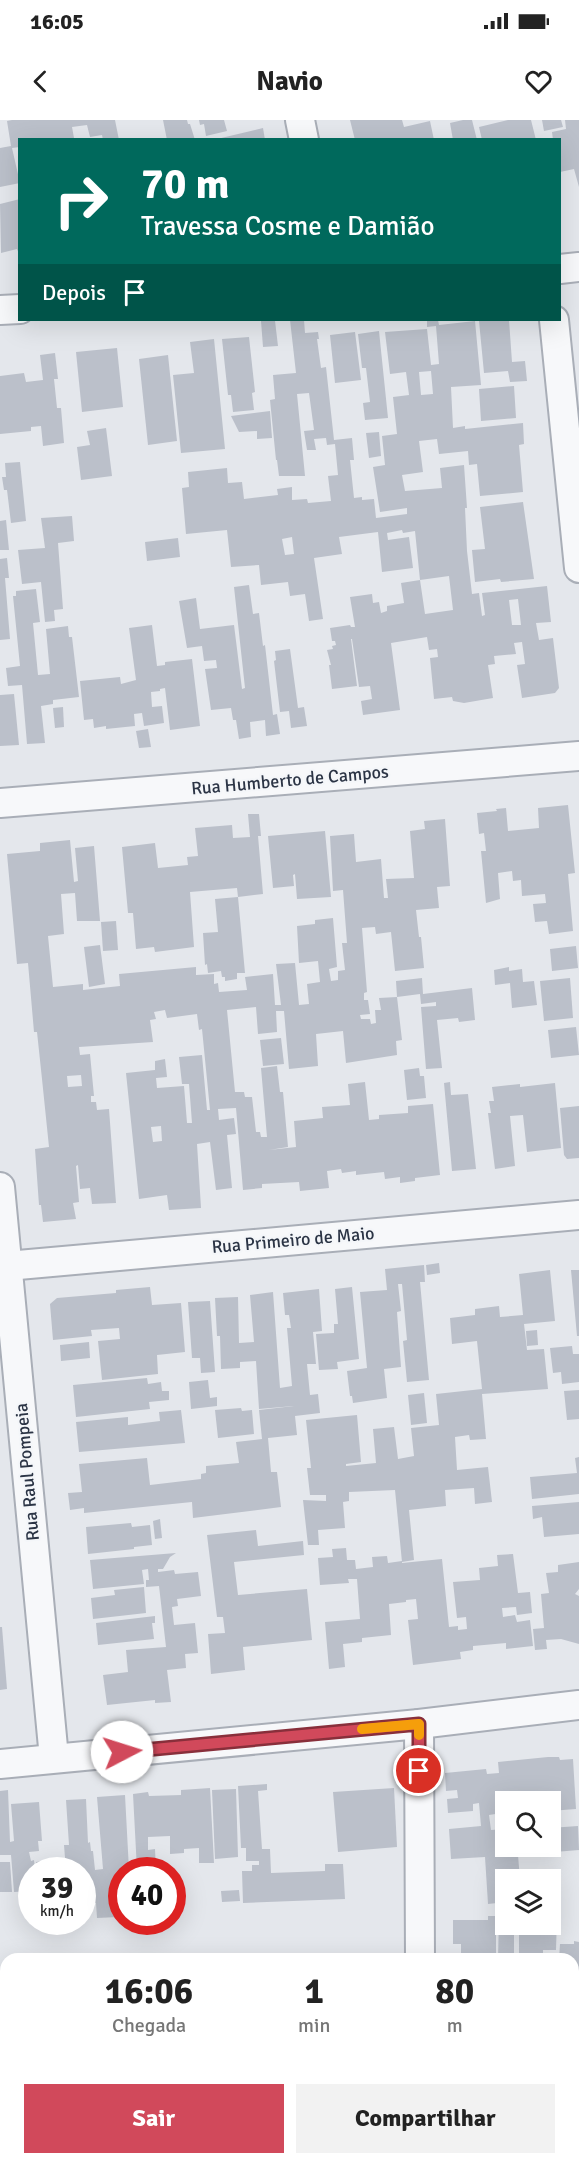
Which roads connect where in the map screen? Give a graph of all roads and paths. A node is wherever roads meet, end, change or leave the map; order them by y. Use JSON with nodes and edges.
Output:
{"nodes":[{"id":1,"x":300,"y":120,"type":"edge"},
{"id":2,"x":304,"y":138,"type":"edge"},
{"id":3,"x":579,"y":267,"type":"edge"},
{"id":4,"x":561,"y":269,"type":"edge"},
{"id":5,"x":18,"y":309,"type":"edge"},
{"id":6,"x":0,"y":310,"type":"edge"},
{"id":7,"x":554,"y":321,"type":"edge"},
{"id":8,"x":579,"y":568,"type":"edge"},
{"id":9,"x":579,"y":756,"type":"edge"},
{"id":10,"x":0,"y":803,"type":"edge"},
{"id":11,"x":0,"y":1187,"type":"edge"},
{"id":12,"x":579,"y":1215,"type":"edge"},
{"id":13,"x":8,"y":1266,"type":"junction"},
{"id":14,"x":579,"y":1705,"type":"edge"},
{"id":15,"x":419,"y":1724,"type":"junction"},
{"id":16,"x":54,"y":1758,"type":"junction"},
{"id":17,"x":0,"y":1764,"type":"edge"},
{"id":18,"x":420,"y":1953,"type":"edge"}],
"edges":[{"from":1,"to":2,"type":"street"},
{"from":3,"to":4,"type":"street"},
{"from":5,"to":6,"type":"street"},
{"from":7,"to":8,"type":"street"},
{"from":9,"to":10,"type":"street","name":"Rua Humberto de Campos"},
{"from":11,"to":13,"type":"street","name":"Rua Raul Pompeia"},
{"from":12,"to":13,"type":"street","name":"Rua Primeiro de Maio"},
{"from":13,"to":16,"type":"street","name":"Rua Raul Pompeia"},
{"from":14,"to":15,"type":"street"},
{"from":15,"to":16,"type":"street"},
{"from":15,"to":18,"type":"street"},
{"from":16,"to":17,"type":"street"}]}
